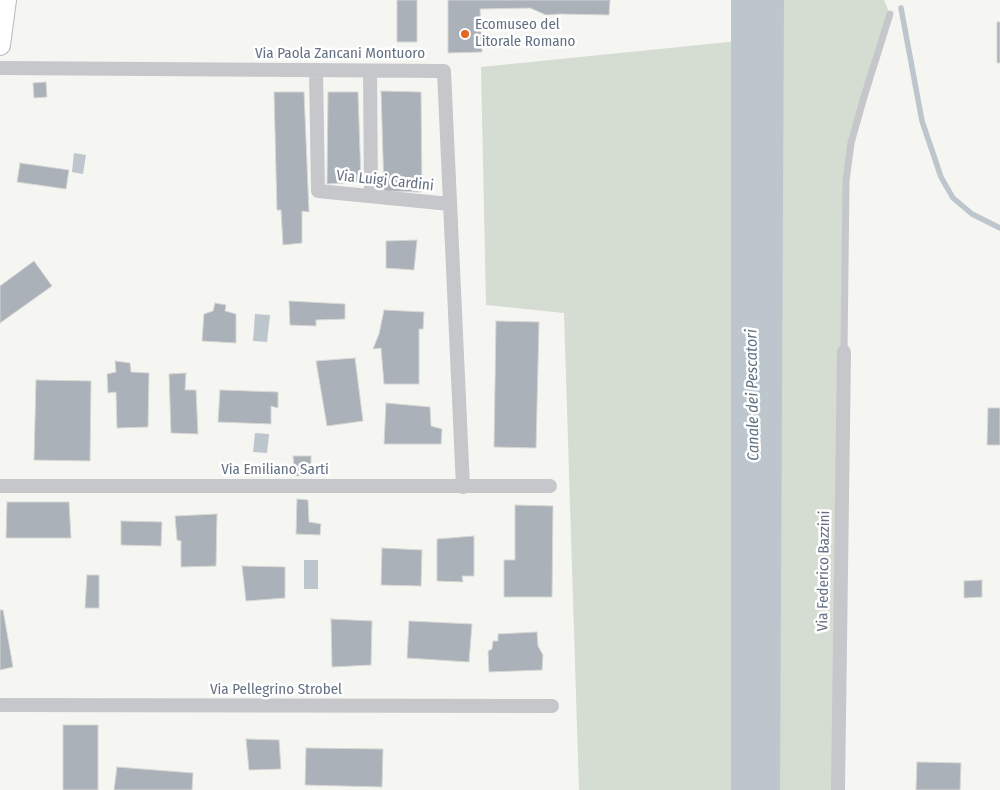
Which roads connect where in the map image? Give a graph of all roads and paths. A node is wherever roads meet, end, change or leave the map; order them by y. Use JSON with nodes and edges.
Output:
{"nodes":[{"id":1,"x":6,"y":0,"type":"edge"},
{"id":2,"x":890,"y":14,"type":"dead end"},
{"id":3,"x":0,"y":45,"type":"edge"},
{"id":4,"x":0,"y":68,"type":"edge"},
{"id":5,"x":316,"y":70,"type":"junction"},
{"id":6,"x":370,"y":70,"type":"junction"},
{"id":7,"x":371,"y":196,"type":"junction"},
{"id":8,"x":450,"y":204,"type":"junction"},
{"id":9,"x":844,"y":352,"type":"joint"},
{"id":10,"x":0,"y":486,"type":"edge"},
{"id":11,"x":550,"y":486,"type":"dead end"},
{"id":12,"x":463,"y":487,"type":"junction"},
{"id":13,"x":0,"y":706,"type":"edge"},
{"id":14,"x":552,"y":706,"type":"dead end"},
{"id":15,"x":838,"y":790,"type":"edge"}],
"edges":[{"from":1,"to":3,"type":"street"},
{"from":2,"to":9,"type":"lane"},
{"from":4,"to":5,"type":"street","name":"Via Paola Zancani Montuoro"},
{"from":5,"to":6,"type":"street","name":"Via Paola Zancani Montuoro"},
{"from":5,"to":7,"type":"street","name":"Via Luigi Cardini"},
{"from":6,"to":7,"type":"street"},
{"from":6,"to":8,"type":"street","name":"Via Paola Zancani Montuoro"},
{"from":7,"to":8,"type":"street","name":"Via Luigi Cardini"},
{"from":8,"to":12,"type":"street","name":"Via Paola Zancani Montuoro"},
{"from":9,"to":15,"type":"street","name":"Via Federico Bazzini"},
{"from":10,"to":12,"type":"street","name":"Via Emiliano Sarti"},
{"from":11,"to":12,"type":"street","name":"Via Emiliano Sarti"},
{"from":13,"to":14,"type":"street","name":"Via Pellegrino Strobel"}]}
